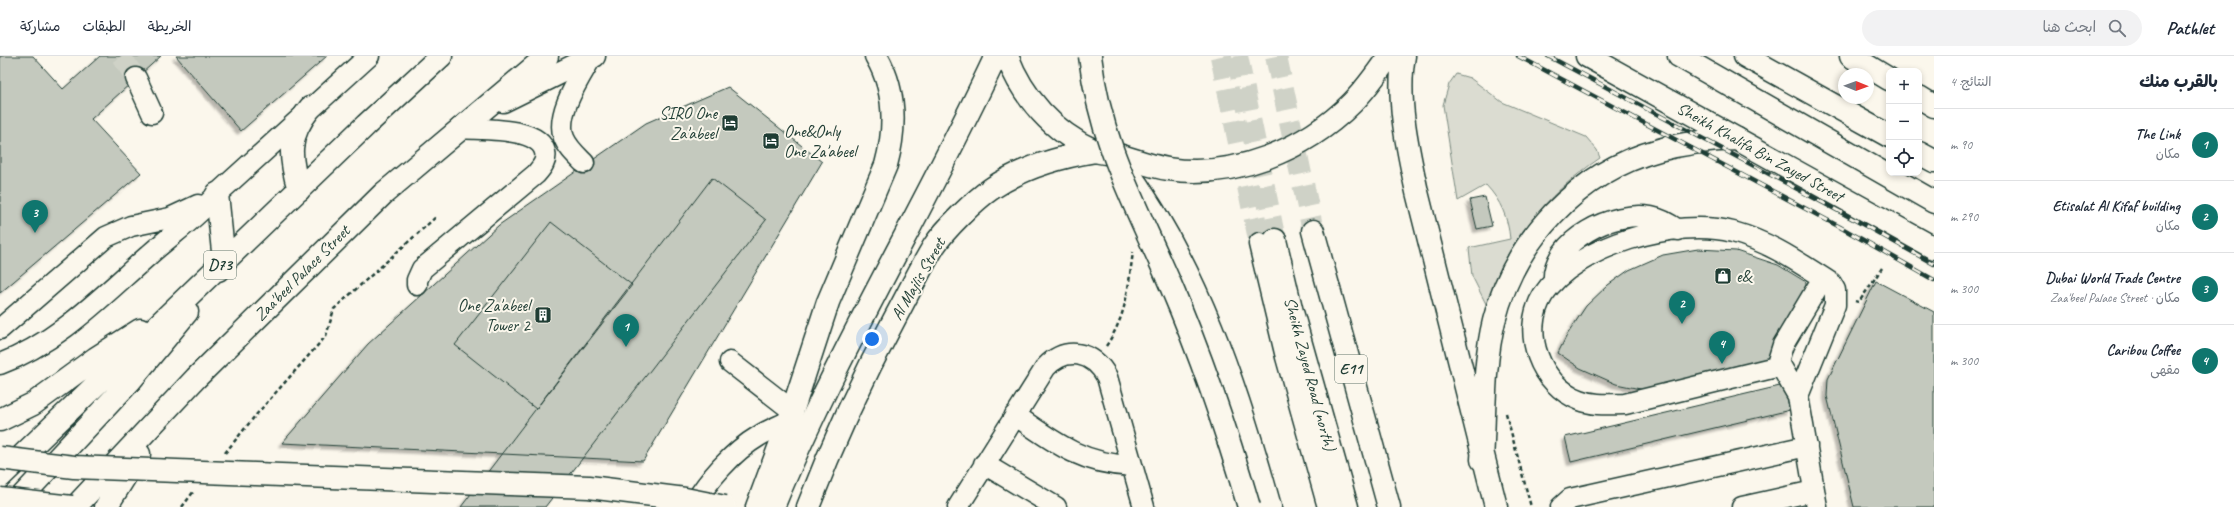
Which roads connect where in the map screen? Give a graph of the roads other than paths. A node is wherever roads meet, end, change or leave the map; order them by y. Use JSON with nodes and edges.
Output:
{"nodes":[{"id":1,"x":369,"y":56,"type":"edge"},
{"id":2,"x":441,"y":56,"type":"edge"},
{"id":3,"x":547,"y":56,"type":"edge"},
{"id":4,"x":876,"y":56,"type":"edge"},
{"id":5,"x":996,"y":56,"type":"edge"},
{"id":6,"x":1007,"y":56,"type":"edge"},
{"id":7,"x":1090,"y":56,"type":"edge"},
{"id":8,"x":1389,"y":56,"type":"edge"},
{"id":9,"x":1404,"y":56,"type":"edge"},
{"id":10,"x":1587,"y":56,"type":"edge"},
{"id":11,"x":1678,"y":56,"type":"edge"},
{"id":12,"x":1745,"y":56,"type":"edge"},
{"id":13,"x":1851,"y":56,"type":"edge"},
{"id":14,"x":592,"y":57,"type":"edge"},
{"id":15,"x":1886,"y":77,"type":"edge"},
{"id":16,"x":136,"y":78,"type":"tunnel mouth"},
{"id":17,"x":1922,"y":99,"type":"edge"},
{"id":18,"x":1934,"y":106,"type":"edge"},
{"id":19,"x":310,"y":108,"type":"junction"},
{"id":20,"x":480,"y":111,"type":"junction"},
{"id":21,"x":152,"y":113,"type":"dead end"},
{"id":22,"x":460,"y":128,"type":"junction"},
{"id":23,"x":1886,"y":134,"type":"edge"},
{"id":24,"x":1737,"y":139,"type":"junction"},
{"id":25,"x":1106,"y":153,"type":"junction"},
{"id":26,"x":1922,"y":155,"type":"edge"},
{"id":27,"x":1934,"y":161,"type":"edge"},
{"id":28,"x":584,"y":163,"type":"dead end"},
{"id":29,"x":299,"y":190,"type":"junction"},
{"id":30,"x":217,"y":194,"type":"junction"},
{"id":31,"x":1934,"y":202,"type":"edge"},
{"id":32,"x":1313,"y":231,"type":"tunnel mouth"},
{"id":33,"x":1934,"y":248,"type":"edge"},
{"id":34,"x":224,"y":261,"type":"junction"},
{"id":35,"x":1823,"y":278,"type":"junction"},
{"id":36,"x":417,"y":286,"type":"dead end"},
{"id":37,"x":168,"y":316,"type":"junction"},
{"id":38,"x":0,"y":329,"type":"edge"},
{"id":39,"x":730,"y":362,"type":"dead end"},
{"id":40,"x":0,"y":364,"type":"edge"},
{"id":41,"x":1780,"y":366,"type":"junction"},
{"id":42,"x":1798,"y":396,"type":"junction"},
{"id":43,"x":1015,"y":415,"type":"junction"},
{"id":44,"x":791,"y":416,"type":"junction"},
{"id":45,"x":0,"y":420,"type":"edge"},
{"id":46,"x":157,"y":420,"type":"junction"},
{"id":47,"x":1807,"y":446,"type":"junction"},
{"id":48,"x":0,"y":458,"type":"edge"},
{"id":49,"x":1482,"y":460,"type":"junction"},
{"id":50,"x":984,"y":464,"type":"junction"},
{"id":51,"x":1132,"y":466,"type":"junction"},
{"id":52,"x":0,"y":477,"type":"edge"},
{"id":53,"x":0,"y":499,"type":"edge"},
{"id":54,"x":1815,"y":499,"type":"edge"},
{"id":55,"x":12,"y":507,"type":"edge"},
{"id":56,"x":74,"y":507,"type":"edge"},
{"id":57,"x":106,"y":507,"type":"edge"},
{"id":58,"x":692,"y":507,"type":"edge"},
{"id":59,"x":725,"y":507,"type":"edge"},
{"id":60,"x":757,"y":507,"type":"edge"},
{"id":61,"x":773,"y":507,"type":"edge"},
{"id":62,"x":808,"y":507,"type":"edge"},
{"id":63,"x":959,"y":507,"type":"edge"},
{"id":64,"x":1056,"y":507,"type":"edge"},
{"id":65,"x":1144,"y":507,"type":"edge"},
{"id":66,"x":1249,"y":507,"type":"edge"},
{"id":67,"x":1270,"y":507,"type":"edge"},
{"id":68,"x":1329,"y":507,"type":"edge"},
{"id":69,"x":1347,"y":507,"type":"edge"},
{"id":70,"x":1389,"y":507,"type":"edge"},
{"id":71,"x":1496,"y":507,"type":"edge"},
{"id":72,"x":1561,"y":507,"type":"edge"},
{"id":73,"x":1742,"y":507,"type":"edge"}],
"edges":[{"from":1,"to":19,"type":"lane"},
{"from":2,"to":29,"type":"main road","number":"D73"},
{"from":3,"to":20,"type":"main road","name":"Zaa'beel Palace Street"},
{"from":4,"to":44,"type":"main road"},
{"from":5,"to":61,"type":"main road"},
{"from":6,"to":25,"type":"main road"},
{"from":7,"to":66,"type":"main road","bridge":true},
{"from":8,"to":25,"type":"main road"},
{"from":9,"to":49,"type":"main road"},
{"from":10,"to":24,"type":"main road","name":"Sheikh Khalifa Bin Zayed Street"},
{"from":11,"to":31,"type":"main road"},
{"from":12,"to":23,"type":"main road"},
{"from":13,"to":15,"type":"main road"},
{"from":14,"to":20,"type":"main road"},
{"from":14,"to":28,"type":"lane"},
{"from":16,"to":21,"type":"lane"},
{"from":17,"to":18,"type":"main road"},
{"from":19,"to":29,"type":"main road"},
{"from":19,"to":30,"type":"lane"},
{"from":20,"to":22,"type":"main road","name":"Zaa'beel Palace Street"},
{"from":22,"to":36,"type":"lane"},
{"from":22,"to":46,"type":"main road","name":"Zaa'beel Palace Street"},
{"from":24,"to":33,"type":"main road","name":"Sheikh Khalifa Bin Zayed Street"},
{"from":24,"to":49,"type":"main road"},
{"from":25,"to":62,"type":"main road","name":"Al Majlis Street"},
{"from":25,"to":67,"type":"main road"},
{"from":26,"to":27,"type":"main road"},
{"from":29,"to":34,"type":"main road","number":"D73"},
{"from":30,"to":34,"type":"main road"},
{"from":30,"to":38,"type":"lane"},
{"from":30,"to":40,"type":"lane"},
{"from":32,"to":70,"type":"main road","number":"E11"},
{"from":34,"to":37,"type":"main road","number":"D73"},
{"from":34,"to":55,"type":"main road"},
{"from":35,"to":41,"type":"lane"},
{"from":35,"to":41,"type":"lane"},
{"from":35,"to":42,"type":"lane"},
{"from":37,"to":45,"type":"main road"},
{"from":37,"to":52,"type":"main road","number":"D73"},
{"from":39,"to":44,"type":"lane"},
{"from":41,"to":42,"type":"lane"},
{"from":42,"to":47,"type":"lane"},
{"from":43,"to":50,"type":"lane"},
{"from":43,"to":51,"type":"lane"},
{"from":43,"to":51,"type":"lane"},
{"from":44,"to":58,"type":"lane"},
{"from":44,"to":60,"type":"main road"},
{"from":46,"to":56,"type":"main road","name":"Zaa'beel Palace Street"},
{"from":46,"to":57,"type":"main road"},
{"from":47,"to":54,"type":"lane"},
{"from":47,"to":72,"type":"lane"},
{"from":48,"to":59,"type":"main road","bridge":true},
{"from":49,"to":71,"type":"main road"},
{"from":50,"to":63,"type":"lane"},
{"from":50,"to":64,"type":"lane"},
{"from":51,"to":65,"type":"lane"},
{"from":53,"to":56,"type":"main road","bridge":true},
{"from":54,"to":73,"type":"lane"},
{"from":68,"to":69,"type":"main road","name":"Sheikh Zayed Road (north)","number":"E11"}]}
